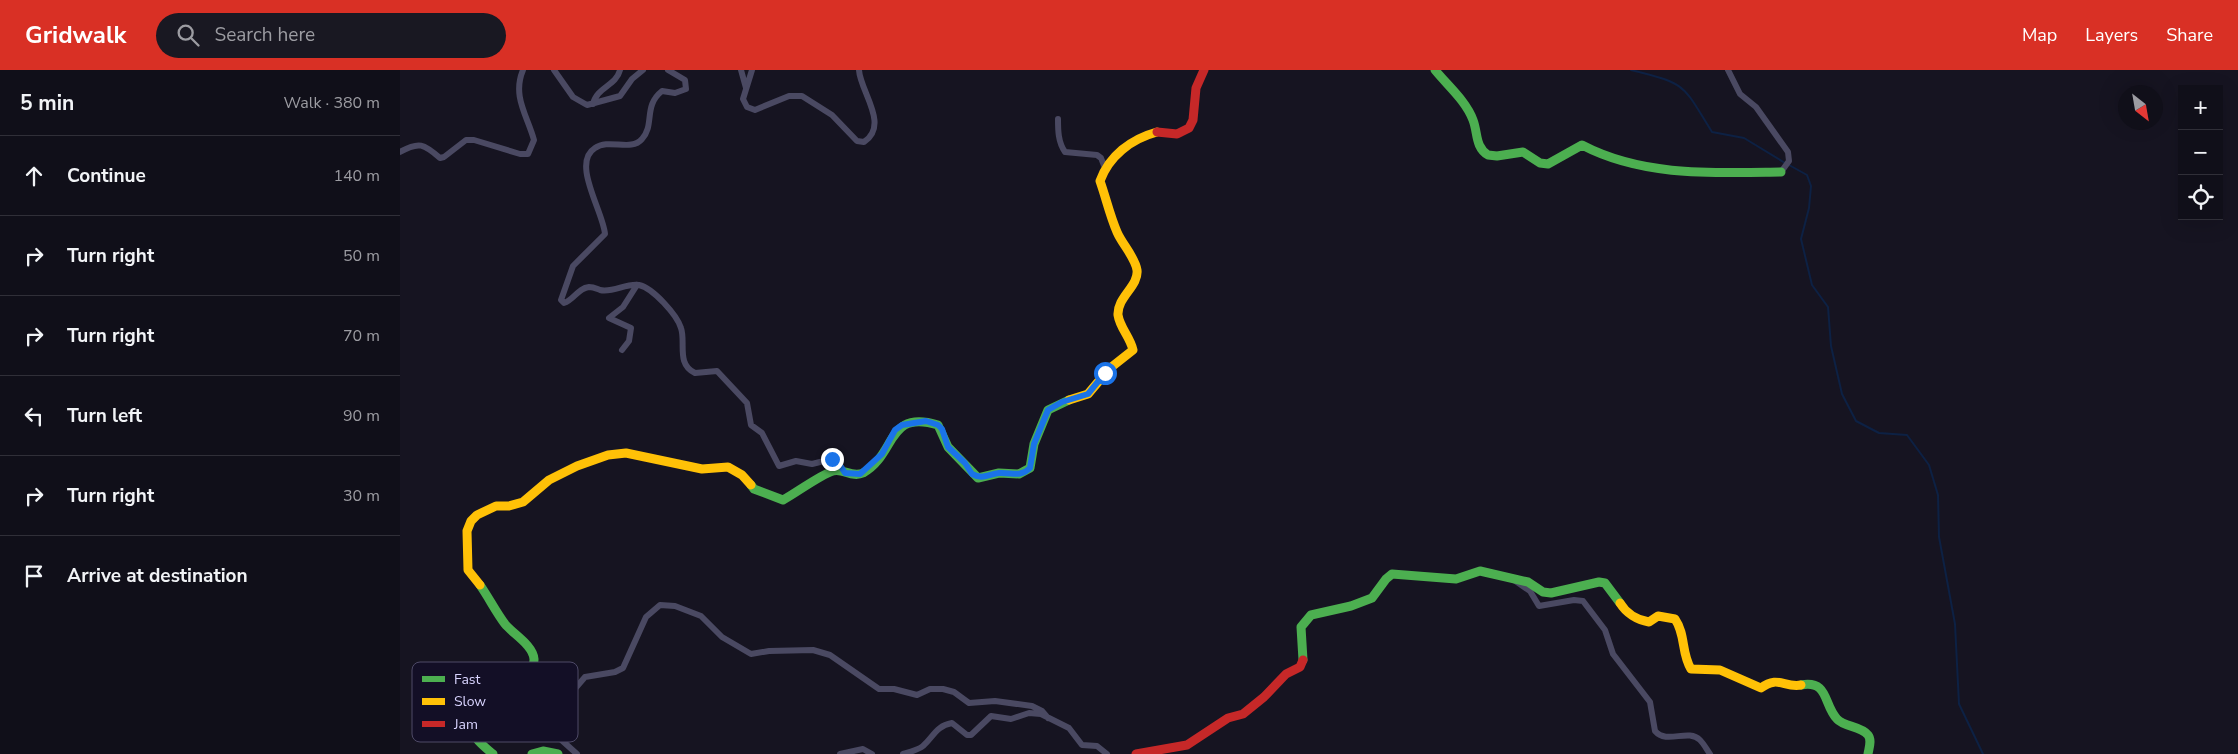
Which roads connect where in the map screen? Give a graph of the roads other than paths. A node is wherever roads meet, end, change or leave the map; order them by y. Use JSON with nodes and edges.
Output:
{"nodes":[{"id":1,"x":523,"y":70,"type":"edge"},
{"id":2,"x":554,"y":70,"type":"edge"},
{"id":3,"x":620,"y":70,"type":"edge"},
{"id":4,"x":643,"y":70,"type":"edge"},
{"id":5,"x":668,"y":70,"type":"edge"},
{"id":6,"x":741,"y":70,"type":"edge"},
{"id":7,"x":752,"y":70,"type":"edge"},
{"id":8,"x":859,"y":70,"type":"edge"},
{"id":9,"x":1204,"y":70,"type":"edge"},
{"id":10,"x":1436,"y":70,"type":"edge"},
{"id":11,"x":1728,"y":70,"type":"edge"},
{"id":12,"x":746,"y":88,"type":"junction"},
{"id":13,"x":593,"y":104,"type":"junction"},
{"id":14,"x":1058,"y":119,"type":"dead end"},
{"id":15,"x":400,"y":152,"type":"edge"},
{"id":16,"x":1105,"y":168,"type":"junction"},
{"id":17,"x":1781,"y":172,"type":"joint"},
{"id":18,"x":637,"y":285,"type":"junction"},
{"id":19,"x":622,"y":350,"type":"dead end"},
{"id":20,"x":845,"y":473,"type":"junction"},
{"id":21,"x":1513,"y":580,"type":"junction"},
{"id":22,"x":533,"y":662,"type":"edge"},
{"id":23,"x":578,"y":685,"type":"edge"},
{"id":24,"x":1048,"y":718,"type":"junction"},
{"id":25,"x":478,"y":742,"type":"edge"},
{"id":26,"x":564,"y":742,"type":"edge"},
{"id":27,"x":493,"y":754,"type":"edge"},
{"id":28,"x":532,"y":754,"type":"edge"},
{"id":29,"x":558,"y":754,"type":"edge"},
{"id":30,"x":577,"y":754,"type":"edge"},
{"id":31,"x":840,"y":754,"type":"edge"},
{"id":32,"x":872,"y":754,"type":"edge"},
{"id":33,"x":904,"y":754,"type":"edge"},
{"id":34,"x":1107,"y":754,"type":"edge"},
{"id":35,"x":1136,"y":754,"type":"edge"},
{"id":36,"x":1710,"y":754,"type":"edge"},
{"id":37,"x":1868,"y":754,"type":"edge"}],
"edges":[{"from":1,"to":15,"type":"street"},
{"from":2,"to":13,"type":"street"},
{"from":3,"to":13,"type":"street"},
{"from":4,"to":13,"type":"street"},
{"from":5,"to":18,"type":"street"},
{"from":6,"to":12,"type":"street"},
{"from":7,"to":12,"type":"street"},
{"from":8,"to":12,"type":"street"},
{"from":9,"to":16,"type":"street"},
{"from":10,"to":17,"type":"street"},
{"from":11,"to":17,"type":"street"},
{"from":14,"to":16,"type":"street"},
{"from":16,"to":20,"type":"street"},
{"from":18,"to":19,"type":"street"},
{"from":18,"to":20,"type":"street"},
{"from":20,"to":22,"type":"street"},
{"from":21,"to":35,"type":"street"},
{"from":21,"to":36,"type":"street"},
{"from":21,"to":37,"type":"street"},
{"from":23,"to":24,"type":"street"},
{"from":24,"to":33,"type":"street"},
{"from":24,"to":34,"type":"street"},
{"from":25,"to":27,"type":"street"},
{"from":26,"to":30,"type":"street"},
{"from":28,"to":29,"type":"street"},
{"from":31,"to":32,"type":"street"}]}
